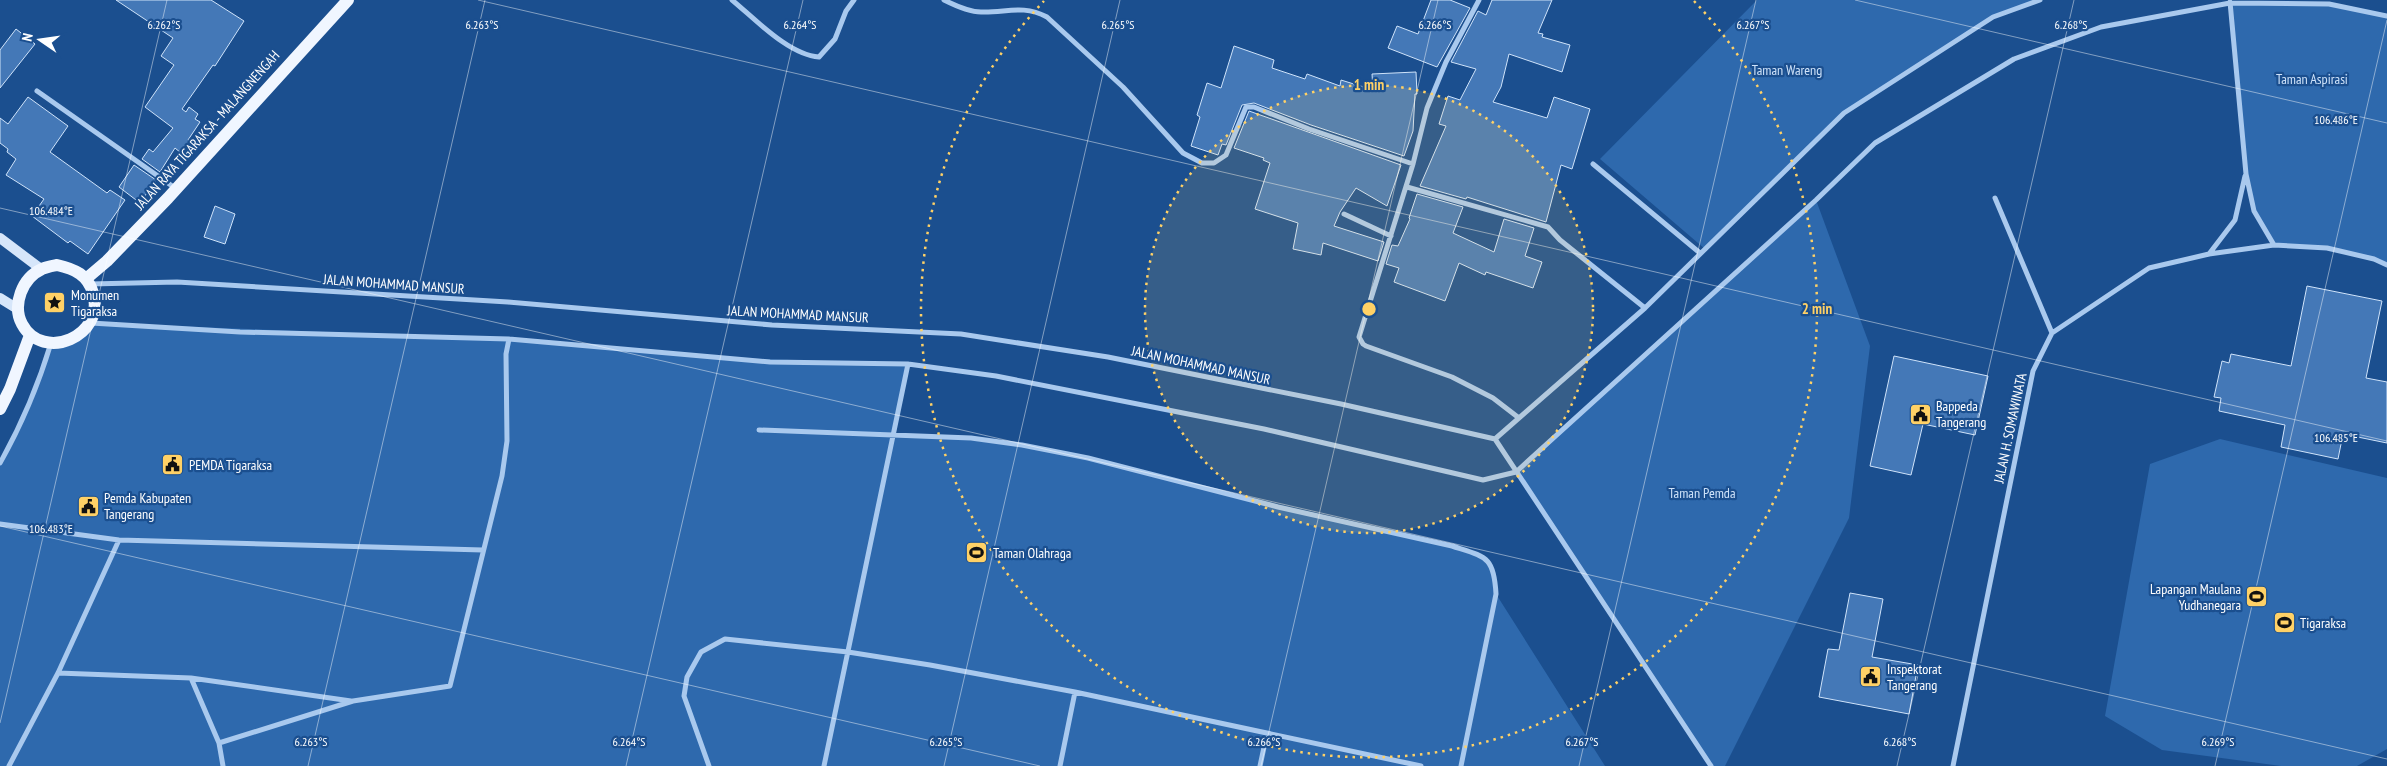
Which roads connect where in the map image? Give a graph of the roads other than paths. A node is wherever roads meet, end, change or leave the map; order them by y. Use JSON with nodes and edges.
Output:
{"nodes":[{"id":1,"x":348,"y":0,"type":"edge"},
{"id":2,"x":732,"y":0,"type":"edge"},
{"id":3,"x":854,"y":0,"type":"edge"},
{"id":4,"x":944,"y":0,"type":"edge"},
{"id":5,"x":1478,"y":0,"type":"edge"},
{"id":6,"x":2040,"y":0,"type":"edge"},
{"id":7,"x":2230,"y":2,"type":"edge"},
{"id":8,"x":2387,"y":16,"type":"edge"},
{"id":9,"x":37,"y":91,"type":"dead end"},
{"id":10,"x":1413,"y":164,"type":"junction"},
{"id":11,"x":1593,"y":164,"type":"dead end"},
{"id":12,"x":2246,"y":174,"type":"junction"},
{"id":13,"x":1407,"y":186,"type":"junction"},
{"id":14,"x":176,"y":188,"type":"junction"},
{"id":15,"x":1995,"y":198,"type":"dead end"},
{"id":16,"x":1344,"y":214,"type":"dead end"},
{"id":17,"x":1391,"y":236,"type":"junction"},
{"id":18,"x":0,"y":238,"type":"edge"},
{"id":19,"x":2274,"y":244,"type":"junction"},
{"id":20,"x":1700,"y":253,"type":"junction"},
{"id":21,"x":2209,"y":254,"type":"junction"},
{"id":22,"x":2387,"y":265,"type":"edge"},
{"id":23,"x":41,"y":269,"type":"junction"},
{"id":24,"x":89,"y":281,"type":"junction"},
{"id":25,"x":0,"y":298,"type":"edge"},
{"id":26,"x":16,"y":308,"type":"junction"},
{"id":27,"x":1645,"y":308,"type":"junction"},
{"id":28,"x":91,"y":323,"type":"junction"},
{"id":29,"x":2052,"y":333,"type":"junction"},
{"id":30,"x":30,"y":336,"type":"junction"},
{"id":31,"x":509,"y":339,"type":"junction"},
{"id":32,"x":51,"y":343,"type":"junction"},
{"id":33,"x":908,"y":364,"type":"junction"},
{"id":34,"x":0,"y":409,"type":"edge"},
{"id":35,"x":1519,"y":418,"type":"junction"},
{"id":36,"x":759,"y":430,"type":"dead end"},
{"id":37,"x":892,"y":434,"type":"junction"},
{"id":38,"x":1495,"y":439,"type":"junction"},
{"id":39,"x":0,"y":463,"type":"edge"},
{"id":40,"x":1516,"y":472,"type":"junction"},
{"id":41,"x":0,"y":524,"type":"edge"},
{"id":42,"x":119,"y":540,"type":"junction"},
{"id":43,"x":483,"y":550,"type":"junction"},
{"id":44,"x":848,"y":652,"type":"junction"},
{"id":45,"x":58,"y":673,"type":"junction"},
{"id":46,"x":191,"y":678,"type":"junction"},
{"id":47,"x":1075,"y":692,"type":"junction"},
{"id":48,"x":352,"y":701,"type":"junction"},
{"id":49,"x":1267,"y":733,"type":"junction"},
{"id":50,"x":219,"y":743,"type":"junction"},
{"id":51,"x":9,"y":766,"type":"edge"},
{"id":52,"x":223,"y":766,"type":"edge"},
{"id":53,"x":709,"y":766,"type":"edge"},
{"id":54,"x":824,"y":766,"type":"edge"},
{"id":55,"x":1060,"y":766,"type":"edge"},
{"id":56,"x":1260,"y":766,"type":"edge"},
{"id":57,"x":1420,"y":766,"type":"edge"},
{"id":58,"x":1461,"y":766,"type":"edge"},
{"id":59,"x":1711,"y":766,"type":"edge"},
{"id":60,"x":1953,"y":766,"type":"edge"}],
"edges":[{"from":1,"to":14,"type":"main road","name":"JALAN RAYA TIGARAKSA - MALANGNENGAH"},
{"from":2,"to":3,"type":"street"},
{"from":4,"to":10,"type":"street"},
{"from":5,"to":10,"type":"street"},
{"from":6,"to":20,"type":"street"},
{"from":7,"to":8,"type":"street"},
{"from":7,"to":12,"type":"street"},
{"from":7,"to":40,"type":"street"},
{"from":9,"to":14,"type":"street"},
{"from":10,"to":13,"type":"street"},
{"from":11,"to":20,"type":"street"},
{"from":12,"to":19,"type":"street"},
{"from":12,"to":21,"type":"street"},
{"from":13,"to":17,"type":"street"},
{"from":13,"to":27,"type":"street"},
{"from":14,"to":24,"type":"main road","name":"JALAN RAYA TIGARAKSA - MALANGNENGAH"},
{"from":15,"to":29,"type":"street"},
{"from":16,"to":17,"type":"street"},
{"from":17,"to":35,"type":"street"},
{"from":18,"to":23,"type":"main road"},
{"from":19,"to":21,"type":"street","name":"JALAN H. SOMAWINATA"},
{"from":19,"to":22,"type":"street","name":"JALAN H. SOMAWINATA"},
{"from":20,"to":27,"type":"street"},
{"from":21,"to":29,"type":"street","name":"JALAN H. SOMAWINATA"},
{"from":23,"to":24,"type":"main road"},
{"from":23,"to":26,"type":"main road"},
{"from":24,"to":28,"type":"main road"},
{"from":24,"to":38,"type":"street","name":"JALAN MOHAMMAD MANSUR"},
{"from":25,"to":26,"type":"main road"},
{"from":26,"to":30,"type":"main road"},
{"from":27,"to":35,"type":"street"},
{"from":28,"to":31,"type":"street"},
{"from":28,"to":32,"type":"main road"},
{"from":29,"to":60,"type":"street","name":"JALAN H. SOMAWINATA"},
{"from":30,"to":32,"type":"main road"},
{"from":30,"to":34,"type":"main road"},
{"from":31,"to":33,"type":"street"},
{"from":31,"to":43,"type":"street"},
{"from":32,"to":39,"type":"street"},
{"from":33,"to":37,"type":"street"},
{"from":33,"to":40,"type":"street"},
{"from":35,"to":38,"type":"street"},
{"from":36,"to":37,"type":"street"},
{"from":37,"to":44,"type":"street"},
{"from":37,"to":58,"type":"street"},
{"from":38,"to":40,"type":"street"},
{"from":40,"to":59,"type":"street"},
{"from":41,"to":42,"type":"street"},
{"from":42,"to":43,"type":"street"},
{"from":42,"to":45,"type":"street"},
{"from":43,"to":48,"type":"street"},
{"from":44,"to":47,"type":"street"},
{"from":44,"to":53,"type":"street"},
{"from":44,"to":54,"type":"street"},
{"from":45,"to":46,"type":"street"},
{"from":45,"to":51,"type":"street"},
{"from":46,"to":48,"type":"street"},
{"from":46,"to":50,"type":"street"},
{"from":47,"to":49,"type":"street"},
{"from":47,"to":55,"type":"street"},
{"from":48,"to":50,"type":"street"},
{"from":49,"to":56,"type":"street"},
{"from":49,"to":57,"type":"street"},
{"from":50,"to":52,"type":"street"}]}
